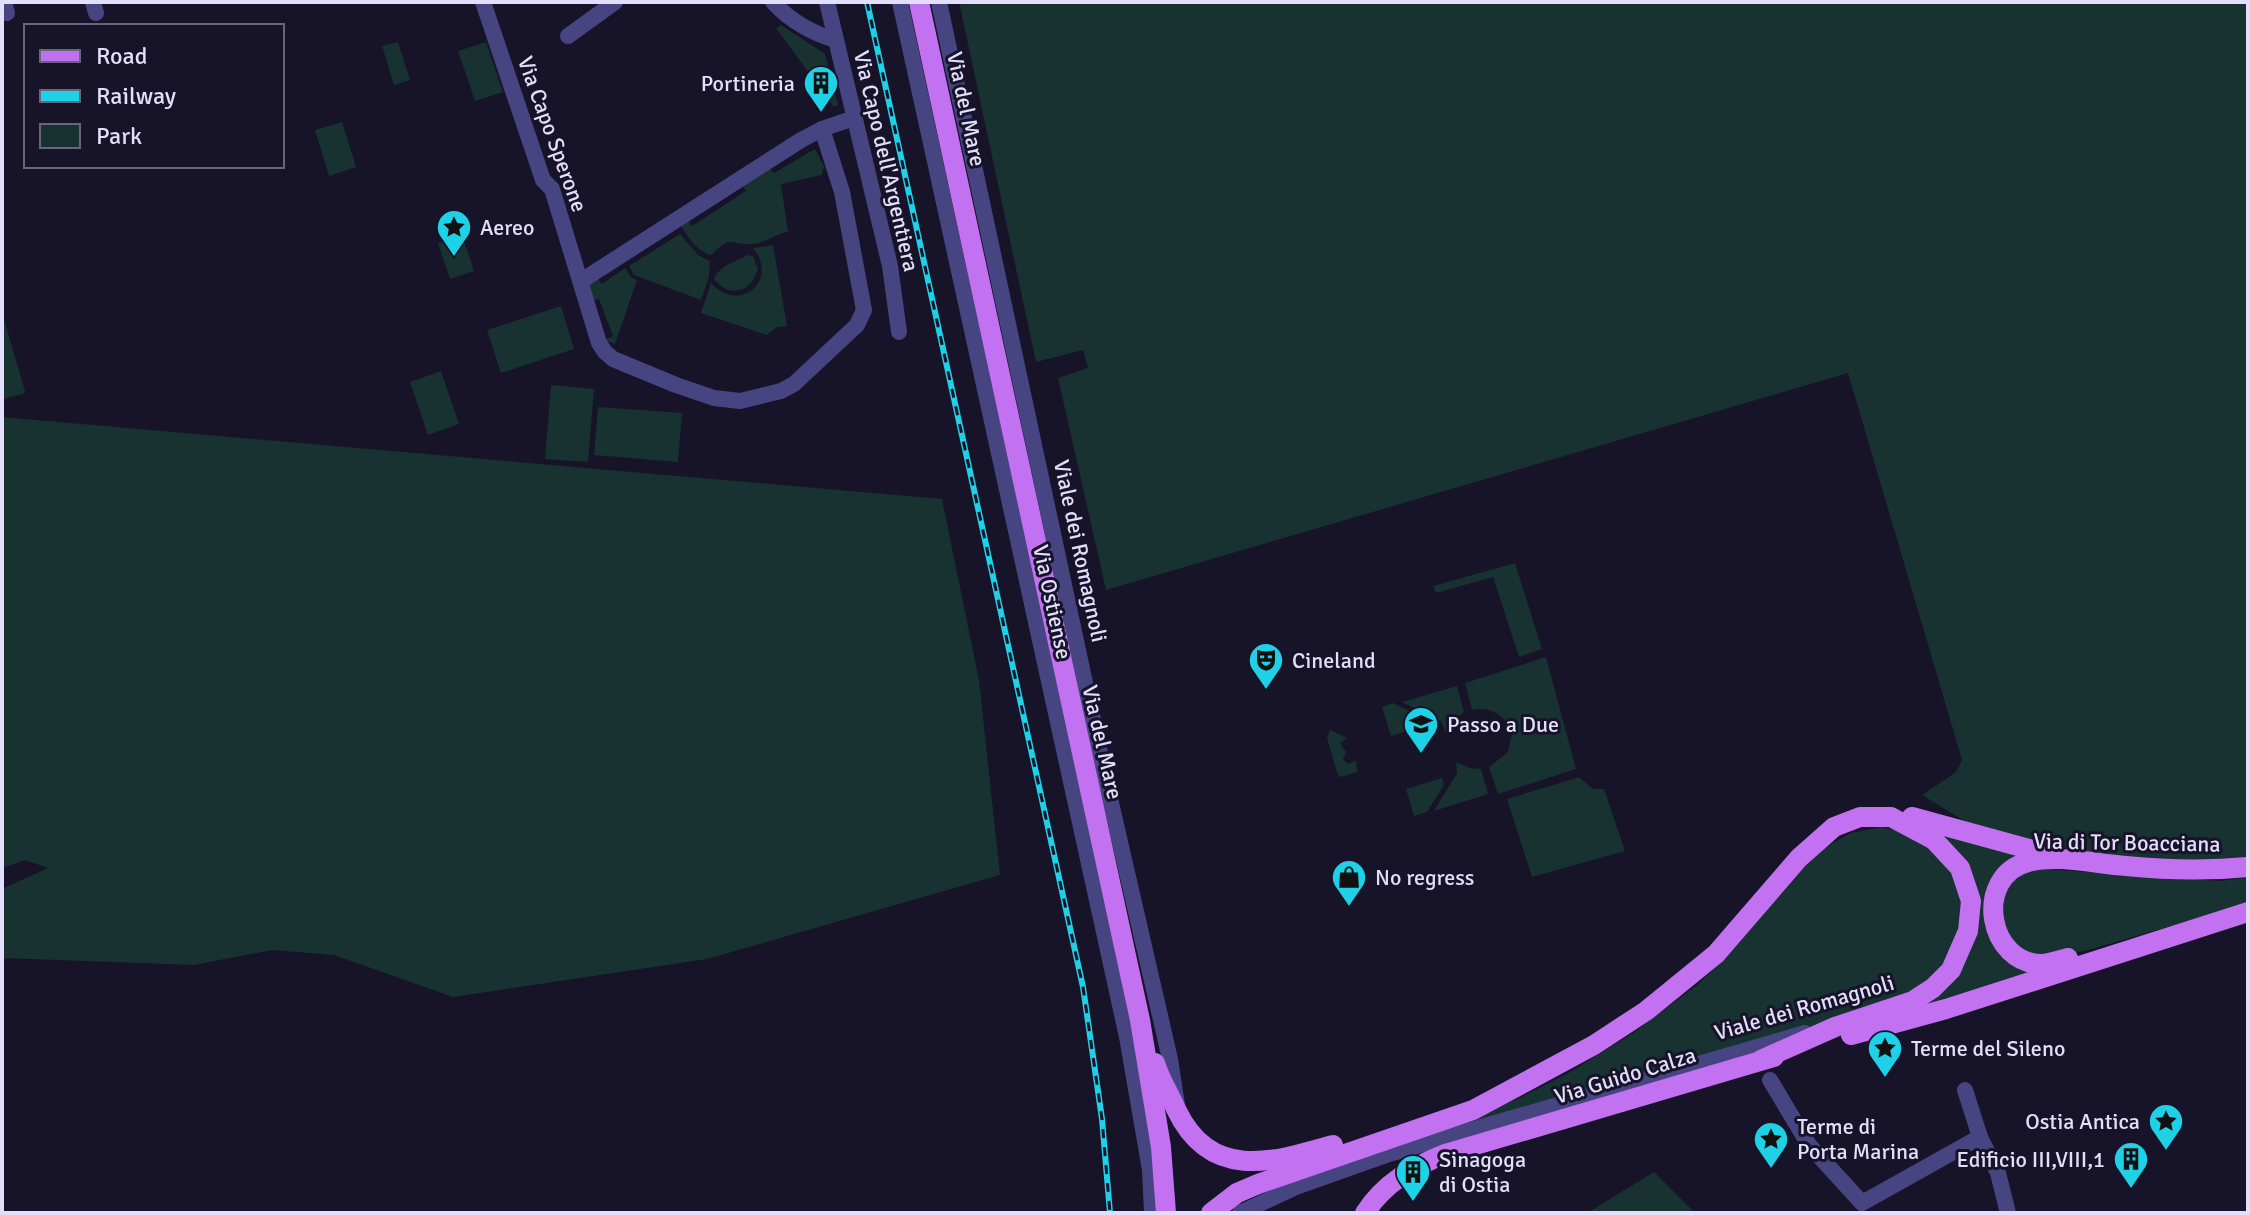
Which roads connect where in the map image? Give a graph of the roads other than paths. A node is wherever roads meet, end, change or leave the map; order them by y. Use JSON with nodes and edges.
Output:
{"nodes":[{"id":1,"x":483,"y":2,"type":"edge"},
{"id":2,"x":615,"y":2,"type":"edge"},
{"id":3,"x":773,"y":2,"type":"edge"},
{"id":4,"x":827,"y":2,"type":"edge"},
{"id":5,"x":900,"y":2,"type":"edge"},
{"id":6,"x":919,"y":2,"type":"edge"},
{"id":7,"x":939,"y":2,"type":"edge"},
{"id":8,"x":568,"y":36,"type":"dead end"},
{"id":9,"x":836,"y":40,"type":"junction"},
{"id":10,"x":854,"y":118,"type":"junction"},
{"id":11,"x":822,"y":129,"type":"junction"},
{"id":12,"x":581,"y":281,"type":"junction"},
{"id":13,"x":899,"y":332,"type":"dead end"},
{"id":14,"x":1891,"y":817,"type":"junction"},
{"id":15,"x":2070,"y":860,"type":"junction"},
{"id":16,"x":2248,"y":867,"type":"edge"},
{"id":17,"x":2248,"y":912,"type":"edge"},
{"id":18,"x":2099,"y":960,"type":"junction"},
{"id":19,"x":1140,"y":1020,"type":"junction"},
{"id":20,"x":1835,"y":1027,"type":"junction"},
{"id":21,"x":1761,"y":1060,"type":"junction"},
{"id":22,"x":1770,"y":1080,"type":"dead end"},
{"id":23,"x":1965,"y":1090,"type":"dead end"},
{"id":24,"x":1502,"y":1094,"type":"junction"},
{"id":25,"x":1177,"y":1110,"type":"junction"},
{"id":26,"x":1980,"y":1137,"type":"junction"},
{"id":27,"x":1152,"y":1213,"type":"edge"},
{"id":28,"x":1166,"y":1213,"type":"edge"},
{"id":29,"x":1211,"y":1213,"type":"edge"},
{"id":30,"x":1240,"y":1213,"type":"edge"},
{"id":31,"x":1365,"y":1213,"type":"edge"},
{"id":32,"x":2008,"y":1213,"type":"edge"}],
"edges":[{"from":1,"to":12,"type":"street","name":"Via Capo Sperone"},
{"from":2,"to":8,"type":"street"},
{"from":3,"to":9,"type":"street"},
{"from":4,"to":9,"type":"street","name":"Via Capo dell'Argentiera"},
{"from":5,"to":27,"type":"street","name":"Via Ostiense"},
{"from":6,"to":19,"type":"main road","name":"Via del Mare"},
{"from":7,"to":25,"type":"street","name":"Viale dei Romagnoli"},
{"from":9,"to":10,"type":"street","name":"Via Capo dell'Argentiera"},
{"from":10,"to":11,"type":"street"},
{"from":10,"to":13,"type":"street","name":"Via Capo dell'Argentiera"},
{"from":11,"to":12,"type":"street"},
{"from":11,"to":12,"type":"street","name":"Via Capo Sperone"},
{"from":14,"to":15,"type":"main road"},
{"from":14,"to":20,"type":"main road","name":"Viale dei Romagnoli"},
{"from":14,"to":24,"type":"main road","name":"Viale dei Romagnoli"},
{"from":15,"to":16,"type":"main road","name":"Via di Tor Boacciana"},
{"from":15,"to":18,"type":"main road","name":"Via di Tor Boacciana"},
{"from":17,"to":18,"type":"main road","name":"Via di Tor Boacciana"},
{"from":18,"to":21,"type":"main road","name":"Via Guido Calza"},
{"from":19,"to":25,"type":"main road","name":"Viale dei Romagnoli"},
{"from":19,"to":28,"type":"main road","name":"Via del Mare"},
{"from":20,"to":21,"type":"main road"},
{"from":20,"to":30,"type":"street","name":"Viale dei Romagnoli"},
{"from":21,"to":31,"type":"main road","name":"Via Guido Calza"},
{"from":22,"to":26,"type":"street"},
{"from":23,"to":26,"type":"street"},
{"from":24,"to":25,"type":"main road","name":"Viale dei Romagnoli"},
{"from":24,"to":29,"type":"main road","name":"Viale dei Romagnoli"},
{"from":26,"to":32,"type":"street"}]}
